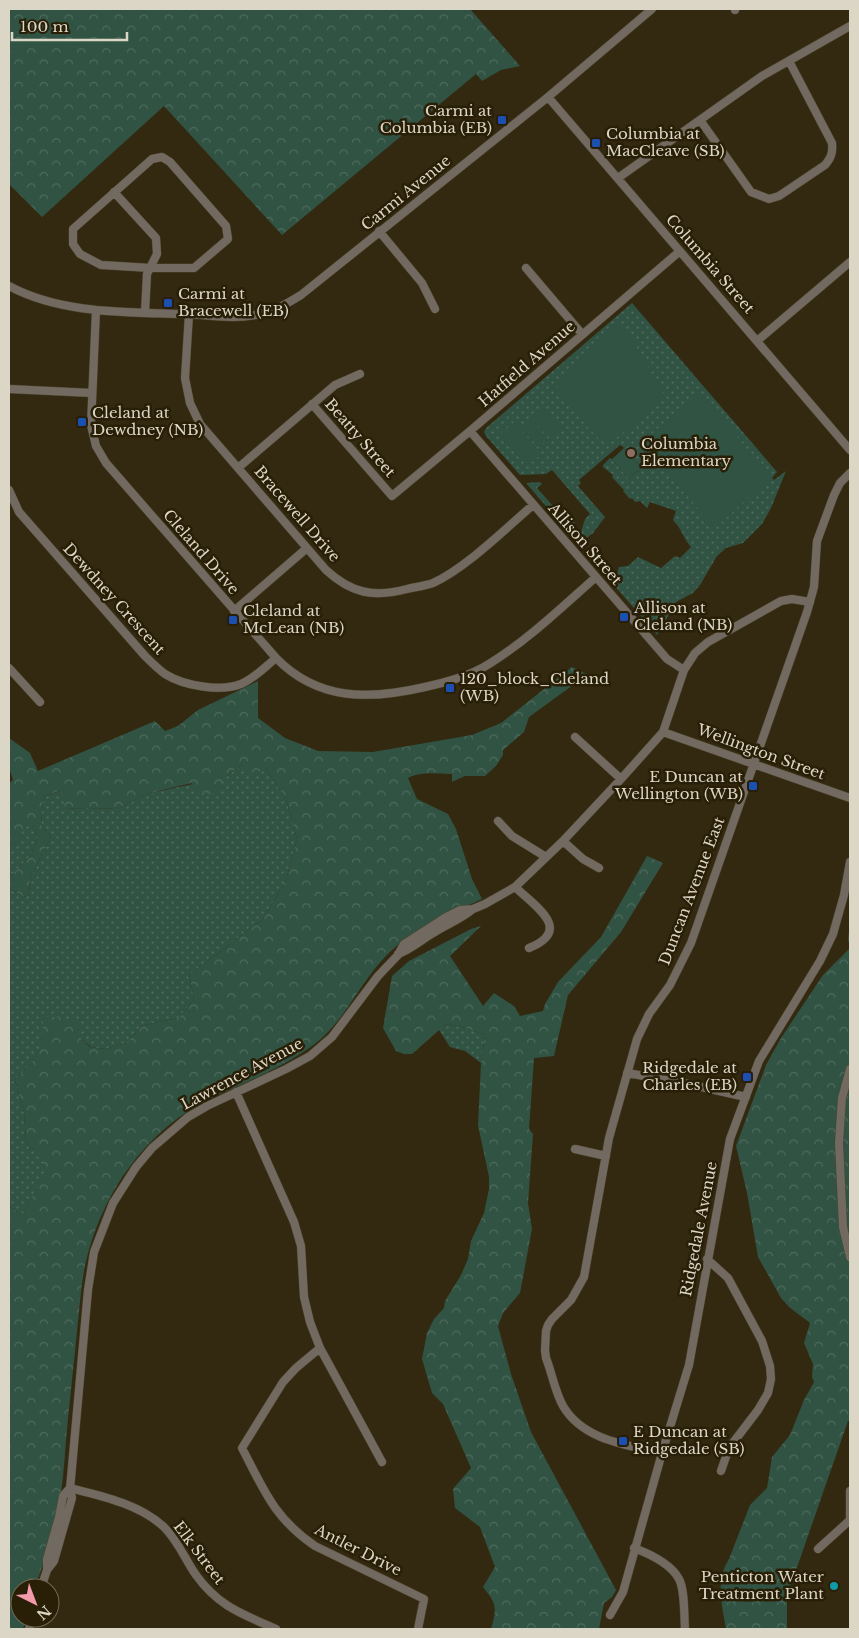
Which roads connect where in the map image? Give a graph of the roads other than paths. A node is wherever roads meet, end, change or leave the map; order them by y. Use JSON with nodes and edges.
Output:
{"nodes":[{"id":1,"x":652,"y":9,"type":"edge"},
{"id":2,"x":850,"y":26,"type":"edge"},
{"id":3,"x":789,"y":60,"type":"junction"},
{"id":4,"x":548,"y":97,"type":"junction"},
{"id":5,"x":700,"y":120,"type":"junction"},
{"id":6,"x":618,"y":178,"type":"junction"},
{"id":7,"x":114,"y":192,"type":"junction"},
{"id":8,"x":379,"y":231,"type":"junction"},
{"id":9,"x":680,"y":251,"type":"junction"},
{"id":10,"x":850,"y":262,"type":"edge"},
{"id":11,"x":151,"y":268,"type":"junction"},
{"id":12,"x":526,"y":268,"type":"dead end"},
{"id":13,"x":9,"y":286,"type":"edge"},
{"id":14,"x":435,"y":309,"type":"dead end"},
{"id":15,"x":96,"y":310,"type":"junction"},
{"id":16,"x":145,"y":312,"type":"junction"},
{"id":17,"x":189,"y":314,"type":"junction"},
{"id":18,"x":582,"y":334,"type":"junction"},
{"id":19,"x":758,"y":342,"type":"junction"},
{"id":20,"x":360,"y":374,"type":"dead end"},
{"id":21,"x":9,"y":389,"type":"edge"},
{"id":22,"x":92,"y":393,"type":"junction"},
{"id":23,"x":312,"y":404,"type":"junction"},
{"id":24,"x":470,"y":431,"type":"junction"},
{"id":25,"x":850,"y":450,"type":"edge"},
{"id":26,"x":238,"y":468,"type":"junction"},
{"id":27,"x":850,"y":473,"type":"edge"},
{"id":28,"x":9,"y":490,"type":"edge"},
{"id":29,"x":392,"y":496,"type":"joint"},
{"id":30,"x":534,"y":505,"type":"junction"},
{"id":31,"x":307,"y":548,"type":"junction"},
{"id":32,"x":596,"y":577,"type":"junction"},
{"id":33,"x":810,"y":602,"type":"junction"},
{"id":34,"x":234,"y":611,"type":"junction"},
{"id":35,"x":276,"y":658,"type":"junction"},
{"id":36,"x":9,"y":668,"type":"edge"},
{"id":37,"x":684,"y":670,"type":"junction"},
{"id":38,"x":40,"y":702,"type":"dead end"},
{"id":39,"x":663,"y":732,"type":"junction"},
{"id":40,"x":575,"y":737,"type":"dead end"},
{"id":41,"x":754,"y":764,"type":"junction"},
{"id":42,"x":621,"y":780,"type":"junction"},
{"id":43,"x":850,"y":798,"type":"edge"},
{"id":44,"x":498,"y":821,"type":"dead end"},
{"id":45,"x":563,"y":841,"type":"junction"},
{"id":46,"x":546,"y":857,"type":"junction"},
{"id":47,"x":850,"y":862,"type":"edge"},
{"id":48,"x":599,"y":868,"type":"dead end"},
{"id":49,"x":515,"y":887,"type":"junction"},
{"id":50,"x":529,"y":948,"type":"dead end"},
{"id":51,"x":850,"y":1068,"type":"edge"},
{"id":52,"x":627,"y":1073,"type":"junction"},
{"id":53,"x":236,"y":1092,"type":"junction"},
{"id":54,"x":746,"y":1097,"type":"junction"},
{"id":55,"x":575,"y":1149,"type":"dead end"},
{"id":56,"x":606,"y":1156,"type":"junction"},
{"id":57,"x":850,"y":1257,"type":"edge"},
{"id":58,"x":707,"y":1259,"type":"junction"},
{"id":59,"x":320,"y":1348,"type":"junction"},
{"id":60,"x":662,"y":1453,"type":"junction"},
{"id":61,"x":382,"y":1462,"type":"dead end"},
{"id":62,"x":721,"y":1471,"type":"dead end"},
{"id":63,"x":70,"y":1488,"type":"junction"},
{"id":64,"x":850,"y":1492,"type":"edge"},
{"id":65,"x":850,"y":1520,"type":"edge"},
{"id":66,"x":634,"y":1548,"type":"junction"},
{"id":67,"x":818,"y":1549,"type":"dead end"},
{"id":68,"x":44,"y":1578,"type":"edge"},
{"id":69,"x":610,"y":1615,"type":"dead end"},
{"id":70,"x":276,"y":1629,"type":"edge"},
{"id":71,"x":418,"y":1629,"type":"edge"},
{"id":72,"x":685,"y":1629,"type":"edge"}],
"edges":[{"from":1,"to":4,"type":"street","name":"Carmi Avenue"},
{"from":2,"to":3,"type":"street"},
{"from":3,"to":5,"type":"street"},
{"from":3,"to":5,"type":"street"},
{"from":4,"to":6,"type":"street","name":"Columbia Street"},
{"from":4,"to":8,"type":"street","name":"Carmi Avenue"},
{"from":5,"to":6,"type":"street"},
{"from":6,"to":9,"type":"street","name":"Columbia Street"},
{"from":7,"to":11,"type":"street"},
{"from":7,"to":11,"type":"street"},
{"from":7,"to":11,"type":"street"},
{"from":8,"to":14,"type":"street"},
{"from":8,"to":17,"type":"street","name":"Carmi Avenue"},
{"from":9,"to":18,"type":"street","name":"Hatfield Avenue"},
{"from":9,"to":19,"type":"street","name":"Columbia Street"},
{"from":10,"to":19,"type":"street"},
{"from":11,"to":16,"type":"street"},
{"from":12,"to":18,"type":"street"},
{"from":13,"to":15,"type":"street","name":"Carmi Avenue"},
{"from":15,"to":16,"type":"street","name":"Carmi Avenue"},
{"from":15,"to":22,"type":"street","name":"Cleland Drive"},
{"from":16,"to":17,"type":"street","name":"Carmi Avenue"},
{"from":17,"to":26,"type":"street","name":"Bracewell Drive"},
{"from":18,"to":24,"type":"street","name":"Hatfield Avenue"},
{"from":19,"to":25,"type":"street","name":"Columbia Street"},
{"from":20,"to":23,"type":"street"},
{"from":21,"to":22,"type":"street"},
{"from":22,"to":34,"type":"street","name":"Cleland Drive"},
{"from":23,"to":26,"type":"street","name":"Beatty Street"},
{"from":23,"to":29,"type":"street","name":"Beatty Street"},
{"from":24,"to":29,"type":"street","name":"Hatfield Avenue"},
{"from":24,"to":30,"type":"street","name":"Allison Street"},
{"from":26,"to":31,"type":"street","name":"Bracewell Drive"},
{"from":27,"to":33,"type":"street","name":"Duncan Avenue East"},
{"from":28,"to":35,"type":"street","name":"Dewdney Crescent"},
{"from":30,"to":31,"type":"street","name":"Bracewell Drive"},
{"from":30,"to":32,"type":"street","name":"Allison Street"},
{"from":31,"to":34,"type":"street"},
{"from":32,"to":35,"type":"street","name":"Cleland Drive"},
{"from":32,"to":37,"type":"street","name":"Allison Street"},
{"from":33,"to":37,"type":"street","name":"Lawrence Avenue"},
{"from":33,"to":41,"type":"street","name":"Duncan Avenue East"},
{"from":34,"to":35,"type":"street","name":"Cleland Drive"},
{"from":36,"to":38,"type":"street"},
{"from":37,"to":39,"type":"street","name":"Lawrence Avenue"},
{"from":39,"to":41,"type":"street","name":"Wellington Street"},
{"from":39,"to":42,"type":"street","name":"Lawrence Avenue"},
{"from":40,"to":42,"type":"street"},
{"from":41,"to":43,"type":"street","name":"Wellington Street"},
{"from":41,"to":52,"type":"street","name":"Duncan Avenue East"},
{"from":42,"to":45,"type":"street","name":"Lawrence Avenue"},
{"from":44,"to":46,"type":"street"},
{"from":45,"to":46,"type":"street","name":"Lawrence Avenue"},
{"from":45,"to":48,"type":"street"},
{"from":46,"to":49,"type":"street","name":"Lawrence Avenue"},
{"from":47,"to":54,"type":"street","name":"Ridgedale Avenue"},
{"from":49,"to":50,"type":"street"},
{"from":49,"to":53,"type":"street","name":"Lawrence Avenue"},
{"from":51,"to":57,"type":"street"},
{"from":52,"to":54,"type":"street"},
{"from":52,"to":56,"type":"street","name":"Duncan Avenue East"},
{"from":53,"to":59,"type":"street"},
{"from":53,"to":63,"type":"street","name":"Lawrence Avenue"},
{"from":54,"to":58,"type":"street","name":"Ridgedale Avenue"},
{"from":55,"to":56,"type":"street"},
{"from":56,"to":60,"type":"street","name":"Duncan Avenue East"},
{"from":58,"to":60,"type":"street","name":"Ridgedale Avenue"},
{"from":58,"to":62,"type":"street"},
{"from":59,"to":61,"type":"street"},
{"from":59,"to":71,"type":"street","name":"Antler Drive"},
{"from":60,"to":66,"type":"street","name":"Ridgedale Avenue"},
{"from":63,"to":68,"type":"street","name":"Lawrence Avenue"},
{"from":63,"to":70,"type":"street","name":"Elk Street"},
{"from":64,"to":65,"type":"street"},
{"from":65,"to":67,"type":"street"},
{"from":66,"to":69,"type":"street","name":"Ridgedale Avenue"},
{"from":66,"to":72,"type":"street"}]}
